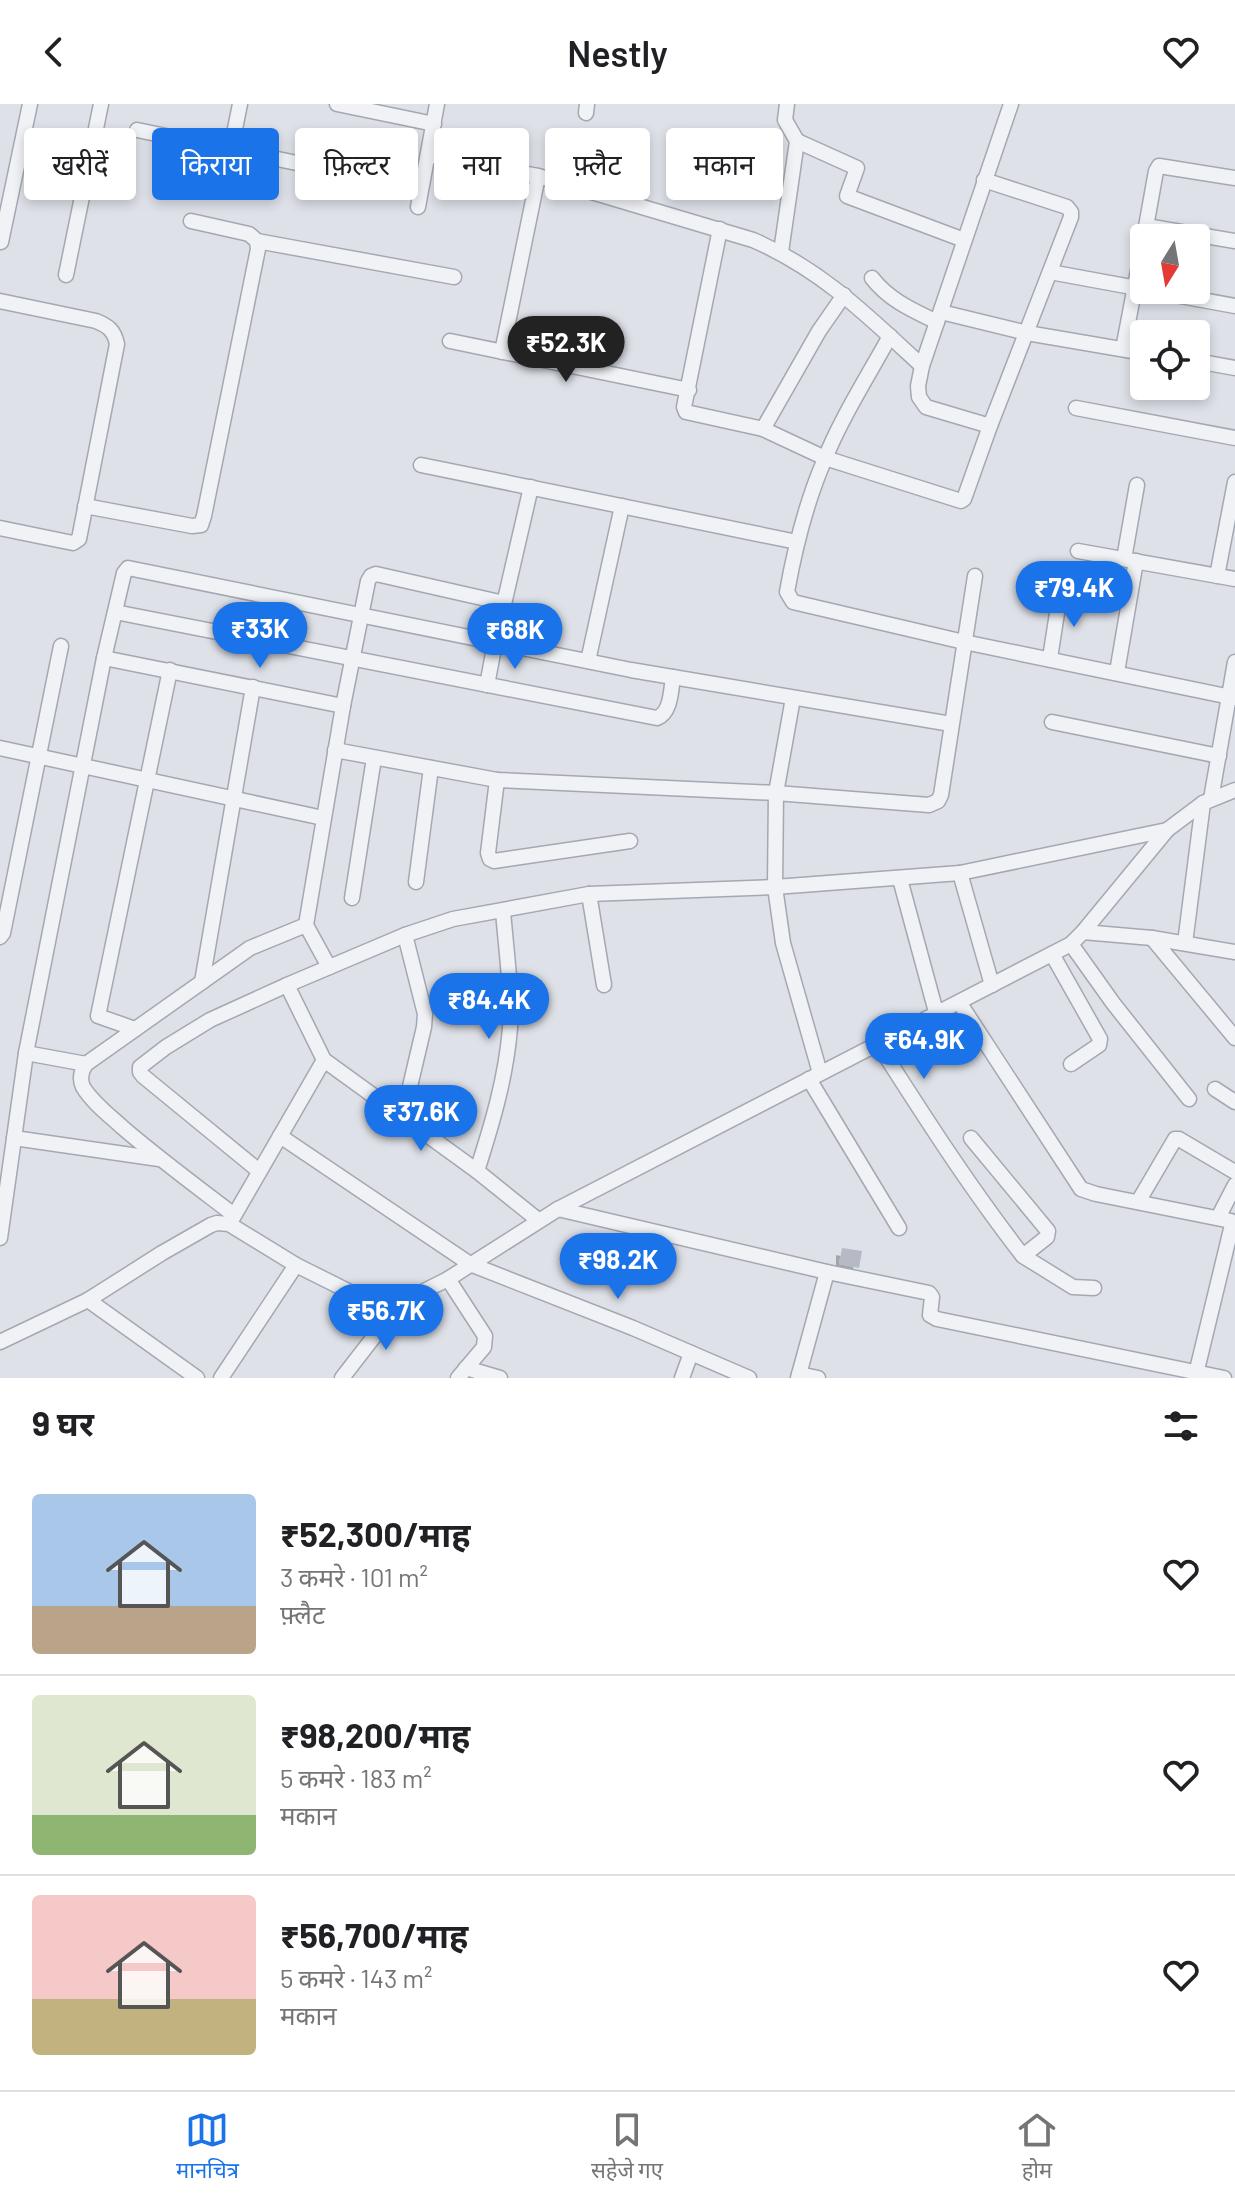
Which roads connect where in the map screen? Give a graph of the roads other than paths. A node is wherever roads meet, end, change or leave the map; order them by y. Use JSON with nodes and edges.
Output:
{"nodes":[{"id":1,"x":30,"y":104,"type":"edge"},
{"id":2,"x":101,"y":104,"type":"edge"},
{"id":3,"x":240,"y":104,"type":"edge"},
{"id":4,"x":337,"y":104,"type":"edge"},
{"id":5,"x":437,"y":104,"type":"edge"},
{"id":6,"x":787,"y":104,"type":"edge"},
{"id":7,"x":1011,"y":104,"type":"edge"},
{"id":8,"x":434,"y":124,"type":"junction"},
{"id":9,"x":235,"y":128,"type":"edge"},
{"id":10,"x":137,"y":130,"type":"dead end"},
{"id":11,"x":152,"y":133,"type":"edge"},
{"id":12,"x":797,"y":141,"type":"junction"},
{"id":13,"x":428,"y":155,"type":"junction"},
{"id":14,"x":538,"y":176,"type":"junction"},
{"id":15,"x":1235,"y":178,"type":"edge"},
{"id":16,"x":984,"y":180,"type":"junction"},
{"id":17,"x":418,"y":207,"type":"dead end"},
{"id":18,"x":191,"y":221,"type":"dead end"},
{"id":19,"x":1147,"y":224,"type":"edge"},
{"id":20,"x":720,"y":229,"type":"junction"},
{"id":21,"x":1210,"y":239,"type":"edge"},
{"id":22,"x":964,"y":240,"type":"junction"},
{"id":23,"x":257,"y":241,"type":"junction"},
{"id":24,"x":1235,"y":241,"type":"edge"},
{"id":25,"x":1,"y":242,"type":"edge"},
{"id":26,"x":781,"y":252,"type":"junction"},
{"id":27,"x":1050,"y":272,"type":"junction"},
{"id":28,"x":66,"y":275,"type":"dead end"},
{"id":29,"x":454,"y":277,"type":"dead end"},
{"id":30,"x":872,"y":278,"type":"dead end"},
{"id":31,"x":1130,"y":288,"type":"edge"},
{"id":32,"x":844,"y":295,"type":"junction"},
{"id":33,"x":0,"y":301,"type":"edge"},
{"id":34,"x":1210,"y":302,"type":"edge"},
{"id":35,"x":1132,"y":304,"type":"edge"},
{"id":36,"x":1235,"y":306,"type":"edge"},
{"id":37,"x":939,"y":317,"type":"junction"},
{"id":38,"x":1027,"y":333,"type":"junction"},
{"id":39,"x":890,"y":336,"type":"junction"},
{"id":40,"x":450,"y":341,"type":"dead end"},
{"id":41,"x":1123,"y":349,"type":"junction"},
{"id":42,"x":1130,"y":350,"type":"edge"},
{"id":43,"x":502,"y":352,"type":"junction"},
{"id":44,"x":1210,"y":364,"type":"edge"},
{"id":45,"x":922,"y":366,"type":"junction"},
{"id":46,"x":1235,"y":368,"type":"edge"},
{"id":47,"x":689,"y":390,"type":"junction"},
{"id":48,"x":1076,"y":408,"type":"dead end"},
{"id":49,"x":990,"y":426,"type":"junction"},
{"id":50,"x":763,"y":429,"type":"junction"},
{"id":51,"x":1235,"y":438,"type":"edge"},
{"id":52,"x":825,"y":458,"type":"junction"},
{"id":53,"x":421,"y":465,"type":"dead end"},
{"id":54,"x":1235,"y":482,"type":"edge"},
{"id":55,"x":1137,"y":485,"type":"dead end"},
{"id":56,"x":531,"y":487,"type":"junction"},
{"id":57,"x":85,"y":506,"type":"junction"},
{"id":58,"x":622,"y":506,"type":"junction"},
{"id":59,"x":1233,"y":507,"type":"edge"},
{"id":60,"x":0,"y":528,"type":"edge"},
{"id":61,"x":797,"y":542,"type":"junction"},
{"id":62,"x":1078,"y":551,"type":"dead end"},
{"id":63,"x":1130,"y":560,"type":"junction"},
{"id":64,"x":975,"y":576,"type":"dead end"},
{"id":65,"x":1217,"y":576,"type":"junction"},
{"id":66,"x":1235,"y":579,"type":"edge"},
{"id":67,"x":1060,"y":594,"type":"dead end"},
{"id":68,"x":504,"y":603,"type":"junction"},
{"id":69,"x":115,"y":612,"type":"junction"},
{"id":70,"x":361,"y":615,"type":"junction"},
{"id":71,"x":964,"y":642,"type":"junction"},
{"id":72,"x":495,"y":643,"type":"junction"},
{"id":73,"x":61,"y":646,"type":"dead end"},
{"id":74,"x":104,"y":658,"type":"junction"},
{"id":75,"x":1050,"y":658,"type":"junction"},
{"id":76,"x":352,"y":660,"type":"junction"},
{"id":77,"x":588,"y":661,"type":"junction"},
{"id":78,"x":1235,"y":662,"type":"edge"},
{"id":79,"x":170,"y":670,"type":"junction"},
{"id":80,"x":1117,"y":672,"type":"junction"},
{"id":81,"x":673,"y":677,"type":"junction"},
{"id":82,"x":487,"y":685,"type":"junction"},
{"id":83,"x":253,"y":687,"type":"junction"},
{"id":84,"x":1232,"y":697,"type":"edge"},
{"id":85,"x":793,"y":698,"type":"junction"},
{"id":86,"x":343,"y":706,"type":"junction"},
{"id":87,"x":1052,"y":722,"type":"dead end"},
{"id":88,"x":951,"y":724,"type":"junction"},
{"id":89,"x":0,"y":748,"type":"edge"},
{"id":90,"x":335,"y":750,"type":"junction"},
{"id":91,"x":38,"y":756,"type":"junction"},
{"id":92,"x":1219,"y":756,"type":"junction"},
{"id":93,"x":374,"y":758,"type":"junction"},
{"id":94,"x":83,"y":766,"type":"junction"},
{"id":95,"x":431,"y":768,"type":"junction"},
{"id":96,"x":148,"y":780,"type":"junction"},
{"id":97,"x":497,"y":780,"type":"junction"},
{"id":98,"x":1235,"y":790,"type":"edge"},
{"id":99,"x":776,"y":793,"type":"junction"},
{"id":100,"x":234,"y":799,"type":"junction"},
{"id":101,"x":1207,"y":801,"type":"junction"},
{"id":102,"x":323,"y":818,"type":"junction"},
{"id":103,"x":1167,"y":830,"type":"junction"},
{"id":104,"x":630,"y":841,"type":"dead end"},
{"id":105,"x":960,"y":873,"type":"junction"},
{"id":106,"x":900,"y":879,"type":"junction"},
{"id":107,"x":416,"y":882,"type":"dead end"},
{"id":108,"x":775,"y":887,"type":"junction"},
{"id":109,"x":589,"y":894,"type":"junction"},
{"id":110,"x":352,"y":898,"type":"dead end"},
{"id":111,"x":503,"y":911,"type":"junction"},
{"id":112,"x":306,"y":925,"type":"junction"},
{"id":113,"x":1083,"y":932,"type":"junction"},
{"id":114,"x":405,"y":935,"type":"junction"},
{"id":115,"x":0,"y":937,"type":"edge"},
{"id":116,"x":1152,"y":938,"type":"junction"},
{"id":117,"x":1185,"y":943,"type":"junction"},
{"id":118,"x":1071,"y":944,"type":"junction"},
{"id":119,"x":1235,"y":952,"type":"edge"},
{"id":120,"x":1052,"y":954,"type":"junction"},
{"id":121,"x":329,"y":967,"type":"junction"},
{"id":122,"x":202,"y":982,"type":"junction"},
{"id":123,"x":287,"y":985,"type":"junction"},
{"id":124,"x":604,"y":985,"type":"dead end"},
{"id":125,"x":992,"y":985,"type":"junction"},
{"id":126,"x":959,"y":1002,"type":"junction"},
{"id":127,"x":936,"y":1012,"type":"junction"},
{"id":128,"x":135,"y":1029,"type":"junction"},
{"id":129,"x":1235,"y":1038,"type":"edge"},
{"id":130,"x":878,"y":1044,"type":"junction"},
{"id":131,"x":26,"y":1053,"type":"junction"},
{"id":132,"x":324,"y":1060,"type":"junction"},
{"id":133,"x":86,"y":1064,"type":"junction"},
{"id":134,"x":1071,"y":1064,"type":"dead end"},
{"id":135,"x":814,"y":1076,"type":"junction"},
{"id":136,"x":1215,"y":1089,"type":"dead end"},
{"id":137,"x":1189,"y":1099,"type":"dead end"},
{"id":138,"x":1235,"y":1102,"type":"edge"},
{"id":139,"x":403,"y":1116,"type":"junction"},
{"id":140,"x":280,"y":1136,"type":"junction"},
{"id":141,"x":14,"y":1138,"type":"junction"},
{"id":142,"x":971,"y":1138,"type":"dead end"},
{"id":143,"x":159,"y":1159,"type":"junction"},
{"id":144,"x":259,"y":1171,"type":"junction"},
{"id":145,"x":477,"y":1171,"type":"junction"},
{"id":146,"x":1235,"y":1172,"type":"edge"},
{"id":147,"x":1235,"y":1185,"type":"edge"},
{"id":148,"x":1138,"y":1202,"type":"junction"},
{"id":149,"x":558,"y":1209,"type":"junction"},
{"id":150,"x":1218,"y":1218,"type":"junction"},
{"id":151,"x":232,"y":1220,"type":"junction"},
{"id":152,"x":538,"y":1220,"type":"junction"},
{"id":153,"x":899,"y":1228,"type":"dead end"},
{"id":154,"x":0,"y":1238,"type":"edge"},
{"id":155,"x":1023,"y":1256,"type":"junction"},
{"id":156,"x":470,"y":1264,"type":"junction"},
{"id":157,"x":296,"y":1265,"type":"junction"},
{"id":158,"x":827,"y":1272,"type":"junction"},
{"id":159,"x":448,"y":1279,"type":"junction"},
{"id":160,"x":1094,"y":1288,"type":"dead end"},
{"id":161,"x":88,"y":1300,"type":"junction"},
{"id":162,"x":400,"y":1303,"type":"junction"},
{"id":163,"x":0,"y":1342,"type":"edge"},
{"id":164,"x":691,"y":1353,"type":"junction"},
{"id":165,"x":462,"y":1373,"type":"edge"},
{"id":166,"x":1196,"y":1375,"type":"edge"},
{"id":167,"x":798,"y":1376,"type":"edge"},
{"id":168,"x":197,"y":1378,"type":"edge"},
{"id":169,"x":221,"y":1378,"type":"edge"},
{"id":170,"x":342,"y":1378,"type":"edge"},
{"id":171,"x":500,"y":1378,"type":"edge"},
{"id":172,"x":682,"y":1378,"type":"edge"},
{"id":173,"x":749,"y":1378,"type":"edge"},
{"id":174,"x":818,"y":1378,"type":"edge"},
{"id":175,"x":1224,"y":1378,"type":"edge"}],
"edges":[{"from":1,"to":25,"type":"street"},
{"from":2,"to":28,"type":"street"},
{"from":3,"to":9,"type":"street"},
{"from":4,"to":8,"type":"street"},
{"from":5,"to":8,"type":"street"},
{"from":6,"to":12,"type":"street"},
{"from":7,"to":16,"type":"street"},
{"from":8,"to":13,"type":"street"},
{"from":10,"to":11,"type":"street"},
{"from":12,"to":22,"type":"street"},
{"from":12,"to":26,"type":"street"},
{"from":13,"to":14,"type":"street"},
{"from":13,"to":17,"type":"street"},
{"from":14,"to":20,"type":"street"},
{"from":14,"to":43,"type":"street"},
{"from":15,"to":19,"type":"street"},
{"from":16,"to":22,"type":"street"},
{"from":16,"to":27,"type":"street"},
{"from":18,"to":23,"type":"street"},
{"from":20,"to":26,"type":"street"},
{"from":20,"to":47,"type":"street"},
{"from":21,"to":24,"type":"street"},
{"from":22,"to":37,"type":"street"},
{"from":23,"to":29,"type":"street"},
{"from":23,"to":57,"type":"street"},
{"from":26,"to":32,"type":"street"},
{"from":27,"to":31,"type":"street"},
{"from":27,"to":38,"type":"street"},
{"from":30,"to":37,"type":"street"},
{"from":32,"to":39,"type":"street"},
{"from":32,"to":50,"type":"street"},
{"from":33,"to":57,"type":"street"},
{"from":34,"to":36,"type":"street"},
{"from":35,"to":41,"type":"street"},
{"from":37,"to":38,"type":"street"},
{"from":37,"to":45,"type":"street"},
{"from":38,"to":41,"type":"street"},
{"from":38,"to":49,"type":"street"},
{"from":39,"to":45,"type":"street"},
{"from":39,"to":52,"type":"street"},
{"from":40,"to":43,"type":"street"},
{"from":41,"to":42,"type":"street"},
{"from":43,"to":47,"type":"street"},
{"from":44,"to":46,"type":"street"},
{"from":45,"to":49,"type":"street"},
{"from":47,"to":50,"type":"street"},
{"from":48,"to":51,"type":"street"},
{"from":49,"to":52,"type":"street"},
{"from":50,"to":52,"type":"street"},
{"from":52,"to":61,"type":"street"},
{"from":53,"to":56,"type":"street"},
{"from":54,"to":59,"type":"street"},
{"from":55,"to":63,"type":"street"},
{"from":56,"to":58,"type":"street"},
{"from":56,"to":68,"type":"street"},
{"from":57,"to":60,"type":"street"},
{"from":58,"to":61,"type":"street"},
{"from":58,"to":77,"type":"street"},
{"from":59,"to":65,"type":"street"},
{"from":61,"to":71,"type":"street"},
{"from":62,"to":63,"type":"street"},
{"from":63,"to":65,"type":"street"},
{"from":63,"to":80,"type":"street"},
{"from":64,"to":71,"type":"street"},
{"from":65,"to":66,"type":"street"},
{"from":67,"to":75,"type":"street"},
{"from":68,"to":70,"type":"street"},
{"from":68,"to":72,"type":"street"},
{"from":69,"to":70,"type":"street"},
{"from":69,"to":74,"type":"street"},
{"from":69,"to":76,"type":"street"},
{"from":70,"to":72,"type":"street"},
{"from":70,"to":76,"type":"street"},
{"from":71,"to":75,"type":"street"},
{"from":71,"to":88,"type":"street"},
{"from":72,"to":77,"type":"street"},
{"from":72,"to":82,"type":"street"},
{"from":73,"to":91,"type":"street"},
{"from":74,"to":79,"type":"street"},
{"from":74,"to":94,"type":"street"},
{"from":75,"to":80,"type":"street"},
{"from":76,"to":82,"type":"street"},
{"from":76,"to":86,"type":"street"},
{"from":77,"to":81,"type":"street"},
{"from":78,"to":84,"type":"street"},
{"from":79,"to":83,"type":"street"},
{"from":79,"to":96,"type":"street"},
{"from":80,"to":84,"type":"street"},
{"from":81,"to":82,"type":"street"},
{"from":81,"to":85,"type":"street"},
{"from":83,"to":86,"type":"street"},
{"from":83,"to":100,"type":"street"},
{"from":84,"to":92,"type":"street"},
{"from":85,"to":88,"type":"street"},
{"from":85,"to":99,"type":"street"},
{"from":86,"to":90,"type":"street"},
{"from":87,"to":92,"type":"street"},
{"from":88,"to":99,"type":"street"},
{"from":89,"to":91,"type":"street"},
{"from":90,"to":93,"type":"street"},
{"from":90,"to":102,"type":"street"},
{"from":91,"to":94,"type":"street"},
{"from":91,"to":115,"type":"street"},
{"from":92,"to":101,"type":"street"},
{"from":93,"to":95,"type":"street"},
{"from":93,"to":110,"type":"street"},
{"from":94,"to":96,"type":"street"},
{"from":94,"to":131,"type":"street"},
{"from":95,"to":97,"type":"street"},
{"from":95,"to":107,"type":"street"},
{"from":96,"to":100,"type":"street"},
{"from":96,"to":128,"type":"street"},
{"from":97,"to":99,"type":"street"},
{"from":97,"to":104,"type":"street"},
{"from":98,"to":101,"type":"street"},
{"from":99,"to":108,"type":"street"},
{"from":100,"to":102,"type":"street"},
{"from":100,"to":122,"type":"street"},
{"from":101,"to":103,"type":"street"},
{"from":101,"to":117,"type":"street"},
{"from":102,"to":112,"type":"street"},
{"from":103,"to":105,"type":"street"},
{"from":103,"to":113,"type":"street"},
{"from":105,"to":106,"type":"street"},
{"from":105,"to":125,"type":"street"},
{"from":106,"to":108,"type":"street"},
{"from":106,"to":127,"type":"street"},
{"from":108,"to":109,"type":"street"},
{"from":108,"to":135,"type":"street"},
{"from":109,"to":111,"type":"street"},
{"from":109,"to":124,"type":"street"},
{"from":111,"to":114,"type":"street"},
{"from":111,"to":145,"type":"street"},
{"from":112,"to":121,"type":"street"},
{"from":112,"to":122,"type":"street"},
{"from":113,"to":116,"type":"street"},
{"from":113,"to":118,"type":"street"},
{"from":114,"to":121,"type":"street"},
{"from":114,"to":139,"type":"street"},
{"from":116,"to":117,"type":"street"},
{"from":116,"to":129,"type":"street"},
{"from":117,"to":119,"type":"street"},
{"from":118,"to":120,"type":"street"},
{"from":118,"to":137,"type":"street"},
{"from":120,"to":125,"type":"street"},
{"from":120,"to":134,"type":"street"},
{"from":121,"to":123,"type":"street"},
{"from":122,"to":128,"type":"street"},
{"from":123,"to":132,"type":"street"},
{"from":123,"to":144,"type":"street"},
{"from":125,"to":126,"type":"street"},
{"from":126,"to":127,"type":"street"},
{"from":126,"to":148,"type":"street"},
{"from":127,"to":130,"type":"street"},
{"from":128,"to":133,"type":"street"},
{"from":130,"to":135,"type":"street"},
{"from":130,"to":155,"type":"street"},
{"from":131,"to":133,"type":"street"},
{"from":131,"to":141,"type":"street"},
{"from":132,"to":139,"type":"street"},
{"from":132,"to":140,"type":"street"},
{"from":133,"to":143,"type":"street"},
{"from":135,"to":149,"type":"street"},
{"from":135,"to":153,"type":"street"},
{"from":136,"to":138,"type":"street"},
{"from":139,"to":145,"type":"street"},
{"from":140,"to":144,"type":"street"},
{"from":140,"to":156,"type":"street"},
{"from":141,"to":143,"type":"street"},
{"from":141,"to":154,"type":"street"},
{"from":142,"to":155,"type":"street"},
{"from":143,"to":151,"type":"street"},
{"from":144,"to":151,"type":"street"},
{"from":145,"to":152,"type":"street"},
{"from":146,"to":148,"type":"street"},
{"from":147,"to":150,"type":"street"},
{"from":148,"to":150,"type":"street"},
{"from":149,"to":152,"type":"street"},
{"from":149,"to":158,"type":"street"},
{"from":150,"to":166,"type":"street"},
{"from":151,"to":157,"type":"street"},
{"from":151,"to":161,"type":"street"},
{"from":152,"to":156,"type":"street"},
{"from":155,"to":160,"type":"street"},
{"from":156,"to":159,"type":"street"},
{"from":156,"to":164,"type":"street"},
{"from":157,"to":162,"type":"street"},
{"from":157,"to":169,"type":"street"},
{"from":158,"to":166,"type":"street"},
{"from":158,"to":167,"type":"street"},
{"from":159,"to":162,"type":"street"},
{"from":159,"to":165,"type":"street"},
{"from":161,"to":163,"type":"street"},
{"from":161,"to":168,"type":"street"},
{"from":162,"to":170,"type":"street"},
{"from":164,"to":172,"type":"street"},
{"from":164,"to":173,"type":"street"},
{"from":165,"to":171,"type":"street"},
{"from":166,"to":175,"type":"street"},
{"from":167,"to":174,"type":"street"}]}
